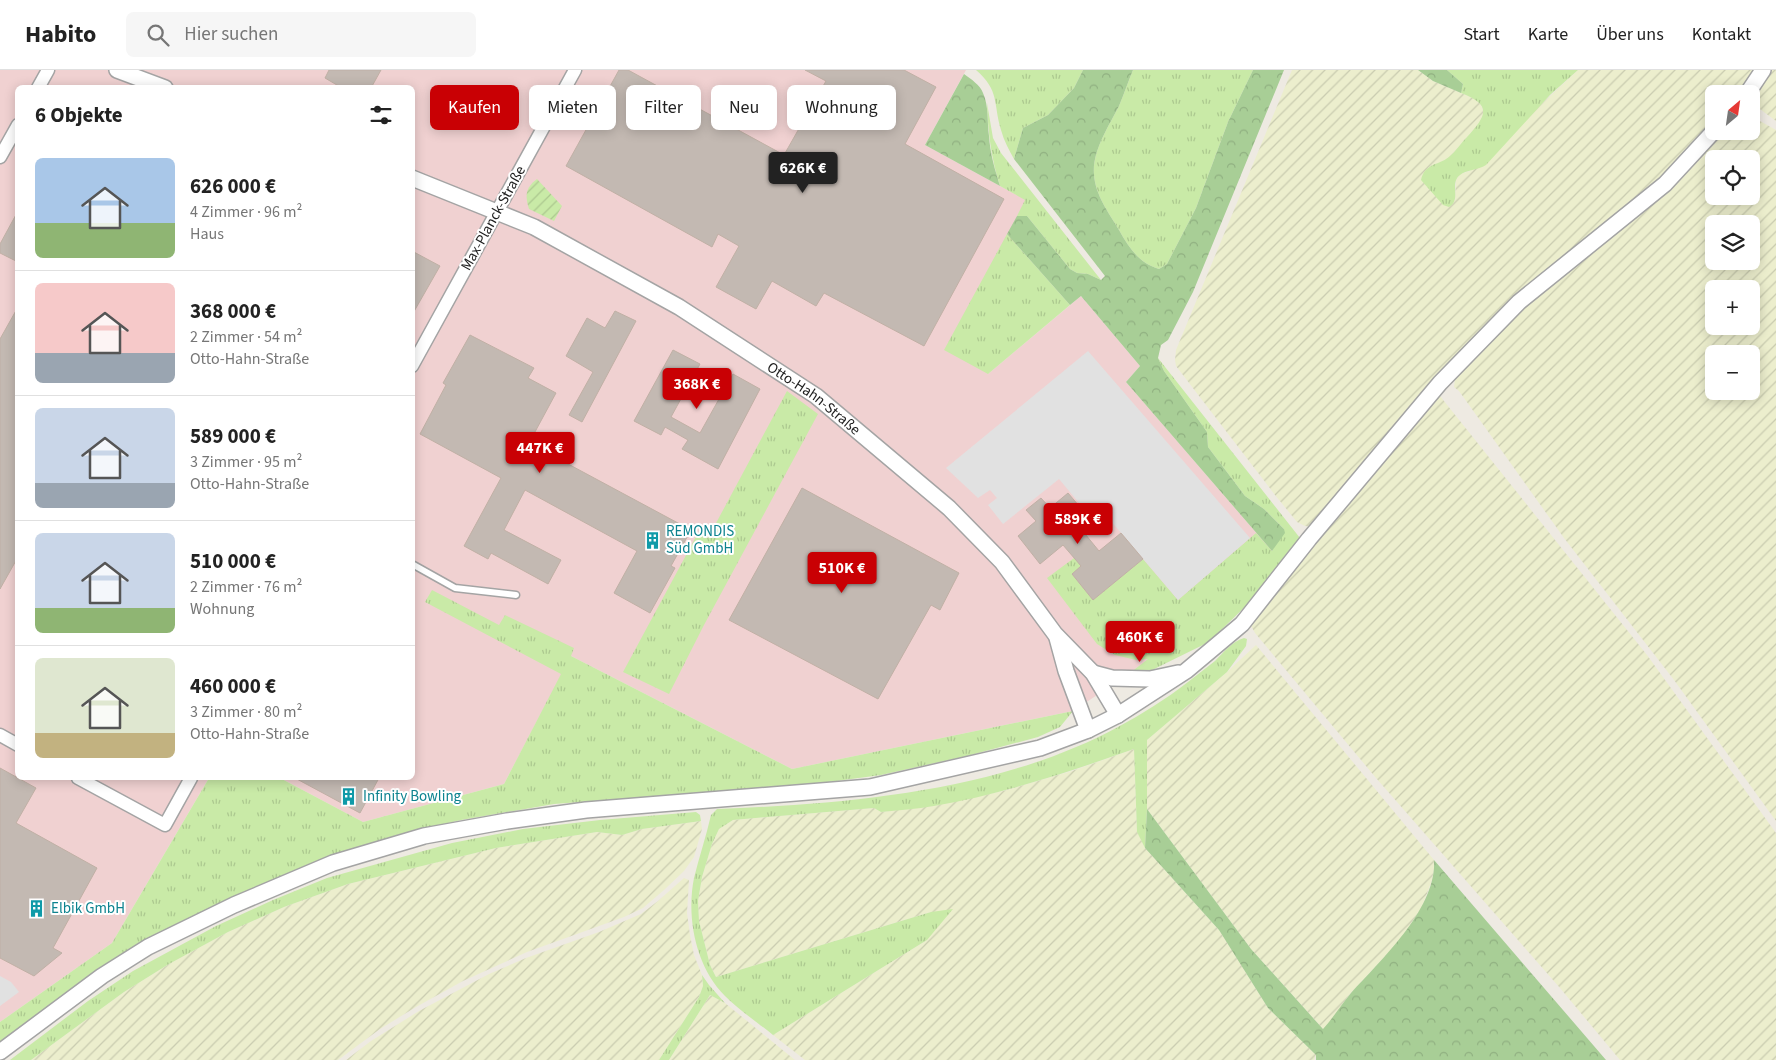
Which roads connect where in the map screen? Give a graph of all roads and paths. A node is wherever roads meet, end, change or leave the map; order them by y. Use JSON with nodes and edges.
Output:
{"nodes":[{"id":1,"x":48,"y":70,"type":"edge"},
{"id":2,"x":117,"y":70,"type":"edge"},
{"id":3,"x":575,"y":70,"type":"edge"},
{"id":4,"x":1763,"y":70,"type":"edge"},
{"id":5,"x":40,"y":85,"type":"edge"},
{"id":6,"x":157,"y":85,"type":"edge"},
{"id":7,"x":1753,"y":85,"type":"edge"},
{"id":8,"x":15,"y":131,"type":"edge"},
{"id":9,"x":1706,"y":140,"type":"edge"},
{"id":10,"x":0,"y":157,"type":"edge"},
{"id":11,"x":415,"y":179,"type":"edge"},
{"id":12,"x":497,"y":210,"type":"junction"},
{"id":13,"x":415,"y":360,"type":"edge"},
{"id":14,"x":415,"y":566,"type":"edge"},
{"id":15,"x":516,"y":594,"type":"dead end"},
{"id":16,"x":1055,"y":634,"type":"junction"},
{"id":17,"x":1186,"y":671,"type":"junction"},
{"id":18,"x":1093,"y":673,"type":"junction"},
{"id":19,"x":1118,"y":715,"type":"junction"},
{"id":20,"x":1088,"y":730,"type":"junction"},
{"id":21,"x":0,"y":736,"type":"edge"},
{"id":22,"x":15,"y":744,"type":"edge"},
{"id":23,"x":82,"y":780,"type":"edge"},
{"id":24,"x":189,"y":780,"type":"edge"},
{"id":25,"x":0,"y":1052,"type":"edge"}],
"edges":[{"from":1,"to":5,"type":"street"},
{"from":2,"to":6,"type":"street"},
{"from":3,"to":12,"type":"street","name":"Max-Planck-Straße"},
{"from":4,"to":7,"type":"street"},
{"from":8,"to":10,"type":"street"},
{"from":9,"to":17,"type":"street"},
{"from":11,"to":12,"type":"street","name":"Otto-Hahn-Straße"},
{"from":12,"to":13,"type":"street","name":"Max-Planck-Straße"},
{"from":12,"to":16,"type":"street","name":"Otto-Hahn-Straße"},
{"from":14,"to":15,"type":"lane"},
{"from":16,"to":18,"type":"street"},
{"from":16,"to":20,"type":"street"},
{"from":17,"to":18,"type":"street"},
{"from":17,"to":19,"type":"street"},
{"from":18,"to":19,"type":"street"},
{"from":19,"to":20,"type":"street"},
{"from":20,"to":25,"type":"street"},
{"from":21,"to":22,"type":"street"},
{"from":23,"to":24,"type":"street"}]}
